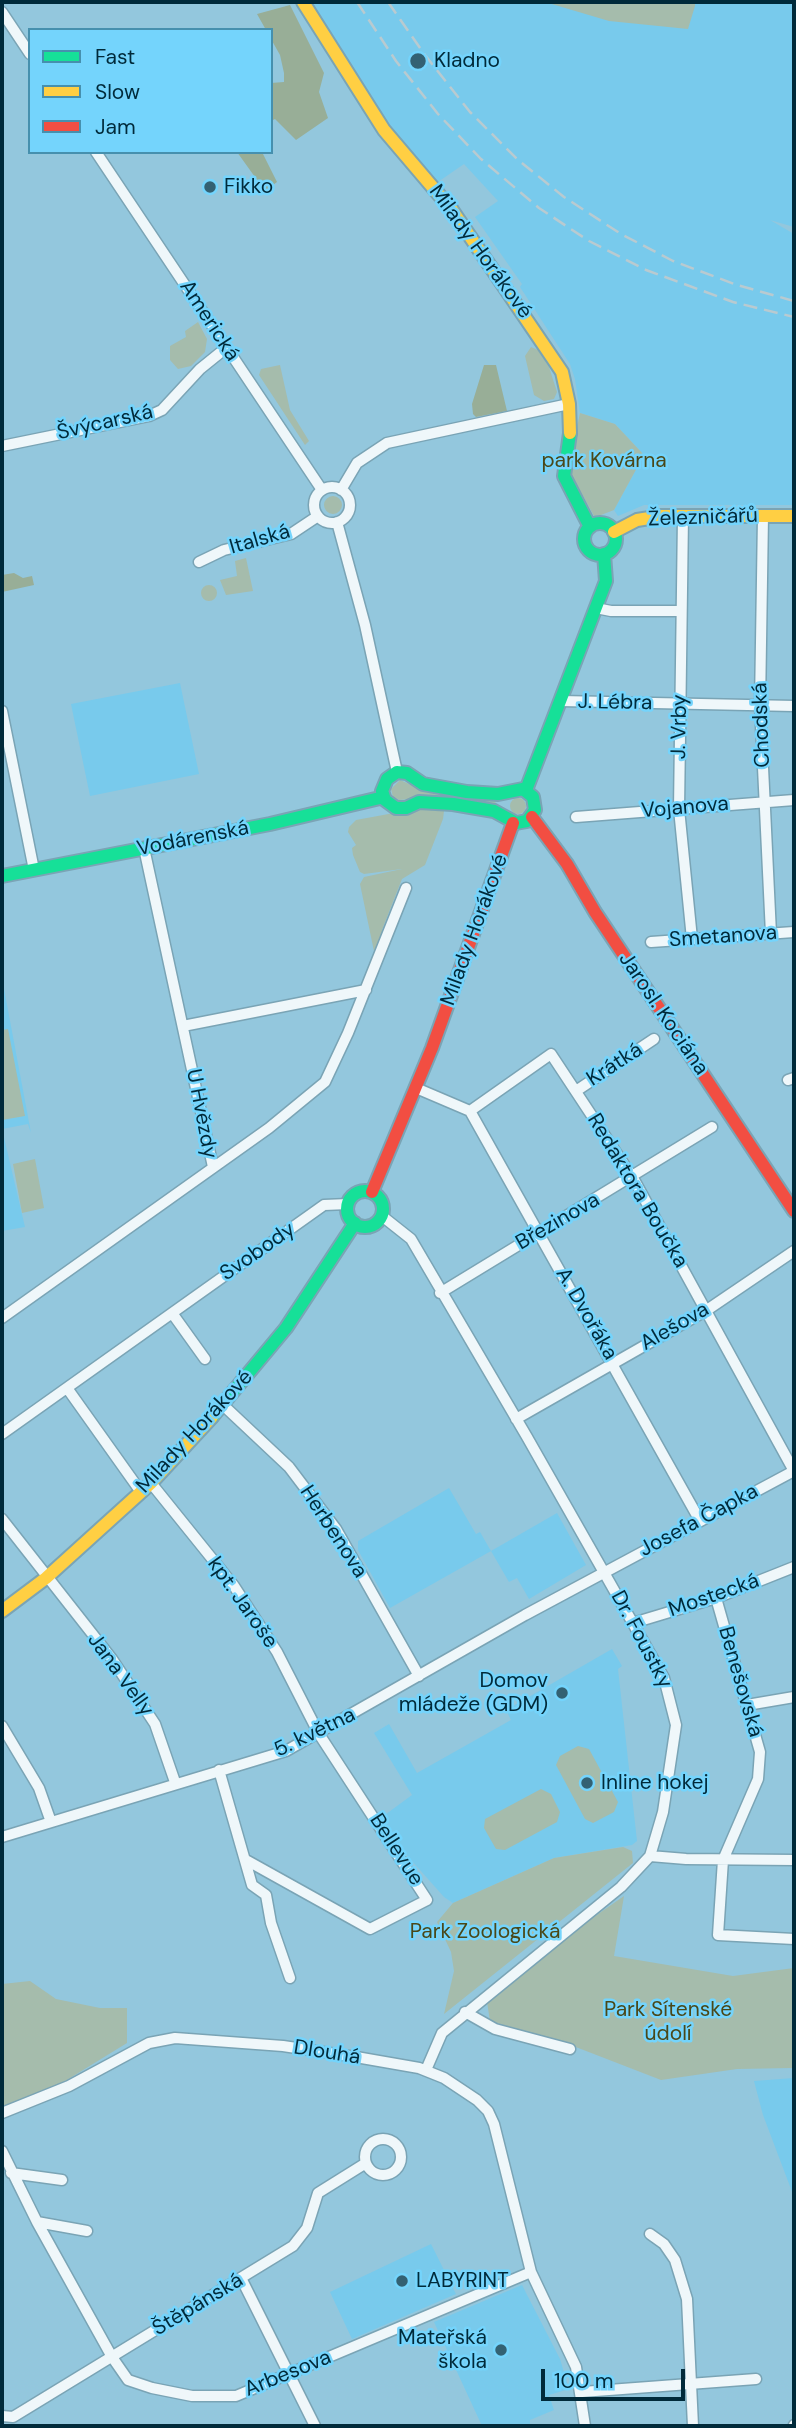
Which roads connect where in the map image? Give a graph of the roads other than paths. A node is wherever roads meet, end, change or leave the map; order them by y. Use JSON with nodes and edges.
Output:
{"nodes":[{"id":1,"x":303,"y":2,"type":"edge"},
{"id":2,"x":2,"y":12,"type":"edge"},
{"id":3,"x":5,"y":22,"type":"edge"},
{"id":4,"x":28,"y":51,"type":"edge"},
{"id":5,"x":97,"y":154,"type":"edge"},
{"id":6,"x":226,"y":348,"type":"junction"},
{"id":7,"x":569,"y":404,"type":"junction"},
{"id":8,"x":2,"y":446,"type":"edge"},
{"id":9,"x":322,"y":490,"type":"junction"},
{"id":10,"x":341,"y":490,"type":"junction"},
{"id":11,"x":318,"y":516,"type":"junction"},
{"id":12,"x":682,"y":516,"type":"junction"},
{"id":13,"x":763,"y":516,"type":"junction"},
{"id":14,"x":794,"y":516,"type":"edge"},
{"id":15,"x":337,"y":522,"type":"junction"},
{"id":16,"x":590,"y":527,"type":"junction"},
{"id":17,"x":614,"y":532,"type":"junction"},
{"id":18,"x":604,"y":554,"type":"junction"},
{"id":19,"x":200,"y":562,"type":"dead end"},
{"id":20,"x":596,"y":608,"type":"junction"},
{"id":21,"x":681,"y":611,"type":"junction"},
{"id":22,"x":561,"y":701,"type":"junction"},
{"id":23,"x":680,"y":705,"type":"junction"},
{"id":24,"x":760,"y":705,"type":"junction"},
{"id":25,"x":794,"y":706,"type":"edge"},
{"id":26,"x":2,"y":711,"type":"edge"},
{"id":27,"x":397,"y":772,"type":"junction"},
{"id":28,"x":526,"y":790,"type":"junction"},
{"id":29,"x":384,"y":797,"type":"junction"},
{"id":30,"x":794,"y":800,"type":"edge"},
{"id":31,"x":765,"y":802,"type":"junction"},
{"id":32,"x":679,"y":809,"type":"junction"},
{"id":33,"x":532,"y":817,"type":"junction"},
{"id":34,"x":576,"y":817,"type":"dead end"},
{"id":35,"x":513,"y":822,"type":"junction"},
{"id":36,"x":144,"y":848,"type":"junction"},
{"id":37,"x":34,"y":870,"type":"junction"},
{"id":38,"x":2,"y":876,"type":"edge"},
{"id":39,"x":406,"y":888,"type":"dead end"},
{"id":40,"x":794,"y":932,"type":"edge"},
{"id":41,"x":771,"y":934,"type":"junction"},
{"id":42,"x":692,"y":939,"type":"junction"},
{"id":43,"x":651,"y":942,"type":"dead end"},
{"id":44,"x":366,"y":990,"type":"junction"},
{"id":45,"x":183,"y":1026,"type":"junction"},
{"id":46,"x":654,"y":1039,"type":"dead end"},
{"id":47,"x":416,"y":1088,"type":"junction"},
{"id":48,"x":576,"y":1091,"type":"junction"},
{"id":49,"x":470,"y":1111,"type":"junction"},
{"id":50,"x":712,"y":1128,"type":"dead end"},
{"id":51,"x":213,"y":1167,"type":"junction"},
{"id":52,"x":633,"y":1178,"type":"junction"},
{"id":53,"x":372,"y":1192,"type":"junction"},
{"id":54,"x":348,"y":1204,"type":"junction"},
{"id":55,"x":794,"y":1211,"type":"edge"},
{"id":56,"x":382,"y":1216,"type":"junction"},
{"id":57,"x":355,"y":1223,"type":"junction"},
{"id":58,"x":540,"y":1232,"type":"junction"},
{"id":59,"x":794,"y":1251,"type":"edge"},
{"id":60,"x":440,"y":1293,"type":"junction"},
{"id":61,"x":707,"y":1310,"type":"junction"},
{"id":62,"x":172,"y":1313,"type":"junction"},
{"id":63,"x":2,"y":1318,"type":"edge"},
{"id":64,"x":205,"y":1359,"type":"dead end"},
{"id":65,"x":613,"y":1362,"type":"junction"},
{"id":66,"x":67,"y":1388,"type":"junction"},
{"id":67,"x":223,"y":1405,"type":"junction"},
{"id":68,"x":516,"y":1419,"type":"junction"},
{"id":69,"x":2,"y":1434,"type":"edge"},
{"id":70,"x":794,"y":1471,"type":"edge"},
{"id":71,"x":146,"y":1487,"type":"junction"},
{"id":72,"x":2,"y":1519,"type":"edge"},
{"id":73,"x":699,"y":1519,"type":"junction"},
{"id":74,"x":794,"y":1567,"type":"edge"},
{"id":75,"x":604,"y":1572,"type":"junction"},
{"id":76,"x":46,"y":1578,"type":"junction"},
{"id":77,"x":716,"y":1598,"type":"junction"},
{"id":78,"x":2,"y":1611,"type":"edge"},
{"id":79,"x":634,"y":1623,"type":"junction"},
{"id":80,"x":419,"y":1676,"type":"junction"},
{"id":81,"x":794,"y":1697,"type":"edge"},
{"id":82,"x":747,"y":1705,"type":"junction"},
{"id":83,"x":2,"y":1726,"type":"edge"},
{"id":84,"x":319,"y":1734,"type":"junction"},
{"id":85,"x":219,"y":1770,"type":"junction"},
{"id":86,"x":175,"y":1782,"type":"junction"},
{"id":87,"x":51,"y":1822,"type":"junction"},
{"id":88,"x":2,"y":1836,"type":"edge"},
{"id":89,"x":650,"y":1856,"type":"junction"},
{"id":90,"x":246,"y":1860,"type":"junction"},
{"id":91,"x":723,"y":1860,"type":"junction"},
{"id":92,"x":794,"y":1860,"type":"edge"},
{"id":93,"x":794,"y":1939,"type":"edge"},
{"id":94,"x":290,"y":1978,"type":"dead end"},
{"id":95,"x":465,"y":2012,"type":"junction"},
{"id":96,"x":570,"y":2049,"type":"dead end"},
{"id":97,"x":426,"y":2070,"type":"junction"},
{"id":98,"x":2,"y":2113,"type":"edge"},
{"id":99,"x":2,"y":2151,"type":"edge"},
{"id":100,"x":366,"y":2163,"type":"dead end"},
{"id":101,"x":11,"y":2173,"type":"junction"},
{"id":102,"x":62,"y":2180,"type":"dead end"},
{"id":103,"x":37,"y":2222,"type":"junction"},
{"id":104,"x":87,"y":2231,"type":"dead end"},
{"id":105,"x":650,"y":2234,"type":"dead end"},
{"id":106,"x":531,"y":2272,"type":"junction"},
{"id":107,"x":241,"y":2278,"type":"junction"},
{"id":108,"x":112,"y":2357,"type":"junction"},
{"id":109,"x":288,"y":2375,"type":"junction"},
{"id":110,"x":756,"y":2379,"type":"dead end"},
{"id":111,"x":691,"y":2383,"type":"junction"},
{"id":112,"x":582,"y":2392,"type":"junction"},
{"id":113,"x":2,"y":2415,"type":"edge"},
{"id":114,"x":11,"y":2426,"type":"edge"},
{"id":115,"x":315,"y":2426,"type":"edge"},
{"id":116,"x":585,"y":2426,"type":"edge"},
{"id":117,"x":693,"y":2426,"type":"edge"}],
"edges":[{"from":1,"to":7,"type":"main road","name":"Milady Horákové"},
{"from":2,"to":3,"type":"street"},
{"from":3,"to":4,"type":"street"},
{"from":5,"to":6,"type":"street","name":"Americká"},
{"from":6,"to":8,"type":"street","name":"Švýcarská"},
{"from":6,"to":9,"type":"street","name":"Americká"},
{"from":7,"to":10,"type":"street"},
{"from":7,"to":16,"type":"main road","name":"Milady Horákové"},
{"from":9,"to":10,"type":"street"},
{"from":9,"to":11,"type":"street"},
{"from":10,"to":15,"type":"street"},
{"from":11,"to":15,"type":"street"},
{"from":11,"to":19,"type":"street","name":"Italská"},
{"from":12,"to":13,"type":"main road","name":"Železničářů"},
{"from":12,"to":17,"type":"main road","name":"Železničářů"},
{"from":12,"to":21,"type":"street","name":"J. Vrby"},
{"from":13,"to":14,"type":"main road","name":"Železničářů"},
{"from":13,"to":24,"type":"street","name":"Chodská"},
{"from":15,"to":27,"type":"street"},
{"from":16,"to":17,"type":"main road"},
{"from":16,"to":18,"type":"main road"},
{"from":17,"to":18,"type":"main road"},
{"from":18,"to":20,"type":"main road"},
{"from":20,"to":21,"type":"street"},
{"from":20,"to":22,"type":"main road"},
{"from":21,"to":23,"type":"street","name":"J. Vrby"},
{"from":22,"to":23,"type":"street","name":"J. Lébra"},
{"from":22,"to":28,"type":"main road"},
{"from":23,"to":24,"type":"street","name":"J. Lébra"},
{"from":23,"to":32,"type":"street","name":"J. Vrby"},
{"from":24,"to":25,"type":"street","name":"J. Lébra"},
{"from":24,"to":31,"type":"street","name":"Chodská"},
{"from":26,"to":37,"type":"street"},
{"from":27,"to":28,"type":"main road"},
{"from":27,"to":29,"type":"main road"},
{"from":28,"to":33,"type":"main road"},
{"from":29,"to":35,"type":"main road"},
{"from":29,"to":36,"type":"main road","name":"Vodárenská"},
{"from":30,"to":31,"type":"street","name":"Vojanova"},
{"from":31,"to":32,"type":"street","name":"Vojanova"},
{"from":31,"to":41,"type":"street","name":"Chodská"},
{"from":32,"to":34,"type":"street","name":"Vojanova"},
{"from":32,"to":42,"type":"street","name":"J. Vrby"},
{"from":33,"to":35,"type":"main road"},
{"from":33,"to":55,"type":"main road","name":"Jarosl. Kociána"},
{"from":35,"to":47,"type":"main road","name":"Milady Horákové"},
{"from":36,"to":37,"type":"main road","name":"Vodárenská"},
{"from":36,"to":45,"type":"street","name":"U Hvězdy"},
{"from":37,"to":38,"type":"main road","name":"Vodárenská"},
{"from":39,"to":44,"type":"street"},
{"from":40,"to":41,"type":"street","name":"Smetanova"},
{"from":41,"to":42,"type":"street","name":"Smetanova"},
{"from":42,"to":43,"type":"street","name":"Smetanova"},
{"from":44,"to":45,"type":"street"},
{"from":44,"to":51,"type":"street"},
{"from":45,"to":51,"type":"street","name":"U Hvězdy"},
{"from":46,"to":48,"type":"street","name":"Krátká"},
{"from":47,"to":49,"type":"street"},
{"from":47,"to":53,"type":"main road","name":"Milady Horákové"},
{"from":48,"to":49,"type":"street","name":"Redaktora Boučka"},
{"from":48,"to":52,"type":"street","name":"Redaktora Boučka"},
{"from":49,"to":58,"type":"street","name":"A. Dvořáka"},
{"from":50,"to":52,"type":"street","name":"Březinova"},
{"from":51,"to":63,"type":"street","name":"U Hvězdy"},
{"from":52,"to":58,"type":"street","name":"Březinova"},
{"from":52,"to":61,"type":"street","name":"Redaktora Boučka"},
{"from":53,"to":54,"type":"main road"},
{"from":53,"to":56,"type":"main road"},
{"from":54,"to":57,"type":"main road"},
{"from":54,"to":62,"type":"street","name":"Svobody"},
{"from":56,"to":57,"type":"main road"},
{"from":56,"to":60,"type":"street","name":"Dr. Foustky"},
{"from":57,"to":67,"type":"main road","name":"Milady Horákové"},
{"from":58,"to":60,"type":"street","name":"Březinova"},
{"from":58,"to":65,"type":"street","name":"A. Dvořáka"},
{"from":59,"to":61,"type":"street","name":"Alešova"},
{"from":60,"to":68,"type":"street","name":"Dr. Foustky"},
{"from":61,"to":65,"type":"street","name":"Alešova"},
{"from":61,"to":70,"type":"street","name":"Redaktora Boučka"},
{"from":62,"to":64,"type":"street"},
{"from":62,"to":66,"type":"street","name":"Svobody"},
{"from":65,"to":68,"type":"street","name":"Alešova"},
{"from":65,"to":73,"type":"street","name":"A. Dvořáka"},
{"from":66,"to":69,"type":"street","name":"Svobody"},
{"from":66,"to":71,"type":"street","name":"kpt. Jaroše"},
{"from":67,"to":71,"type":"main road","name":"Milady Horákové"},
{"from":67,"to":80,"type":"street","name":"Herbenova"},
{"from":68,"to":75,"type":"street","name":"Dr. Foustky"},
{"from":70,"to":73,"type":"street","name":"Josefa Čapka"},
{"from":71,"to":76,"type":"main road","name":"Milady Horákové"},
{"from":71,"to":84,"type":"street","name":"kpt. Jaroše"},
{"from":72,"to":76,"type":"street","name":"Jana Velly"},
{"from":73,"to":75,"type":"street","name":"Josefa Čapka"},
{"from":74,"to":77,"type":"street","name":"Mostecká"},
{"from":75,"to":79,"type":"street","name":"Dr. Foustky"},
{"from":75,"to":80,"type":"street","name":"5. května"},
{"from":76,"to":78,"type":"main road","name":"Milady Horákové"},
{"from":76,"to":86,"type":"street","name":"Jana Velly"},
{"from":77,"to":79,"type":"street","name":"Mostecká"},
{"from":77,"to":82,"type":"street","name":"Benešovská"},
{"from":79,"to":89,"type":"street","name":"Dr. Foustky"},
{"from":80,"to":84,"type":"street","name":"5. května"},
{"from":81,"to":82,"type":"street"},
{"from":82,"to":91,"type":"street","name":"Benešovská"},
{"from":83,"to":87,"type":"street"},
{"from":84,"to":85,"type":"street","name":"5. května"},
{"from":84,"to":90,"type":"street","name":"Bellevue"},
{"from":85,"to":86,"type":"street","name":"5. května"},
{"from":85,"to":90,"type":"street"},
{"from":86,"to":87,"type":"street","name":"5. května"},
{"from":87,"to":88,"type":"street","name":"5. května"},
{"from":89,"to":91,"type":"street"},
{"from":89,"to":95,"type":"street","name":"Dr. Foustky"},
{"from":90,"to":94,"type":"street"},
{"from":91,"to":92,"type":"street"},
{"from":91,"to":93,"type":"street","name":"Benešovská"},
{"from":95,"to":96,"type":"street"},
{"from":95,"to":97,"type":"street","name":"Dr. Foustky"},
{"from":97,"to":98,"type":"street","name":"Dlouhá"},
{"from":97,"to":106,"type":"street","name":"Dlouhá"},
{"from":99,"to":101,"type":"street","name":"Arbesova"},
{"from":100,"to":107,"type":"street","name":"Štěpánská"},
{"from":101,"to":102,"type":"street"},
{"from":101,"to":103,"type":"street","name":"Arbesova"},
{"from":103,"to":104,"type":"street"},
{"from":103,"to":108,"type":"street","name":"Arbesova"},
{"from":105,"to":111,"type":"street"},
{"from":106,"to":109,"type":"street","name":"Arbesova"},
{"from":106,"to":112,"type":"street","name":"Dlouhá"},
{"from":107,"to":108,"type":"street","name":"Štěpánská"},
{"from":107,"to":109,"type":"street"},
{"from":108,"to":109,"type":"street","name":"Arbesova"},
{"from":108,"to":113,"type":"street","name":"Štěpánská"},
{"from":109,"to":115,"type":"street"},
{"from":110,"to":111,"type":"street"},
{"from":111,"to":112,"type":"street"},
{"from":111,"to":117,"type":"street"},
{"from":112,"to":116,"type":"street","name":"Dlouhá"},
{"from":113,"to":114,"type":"street"}]}
